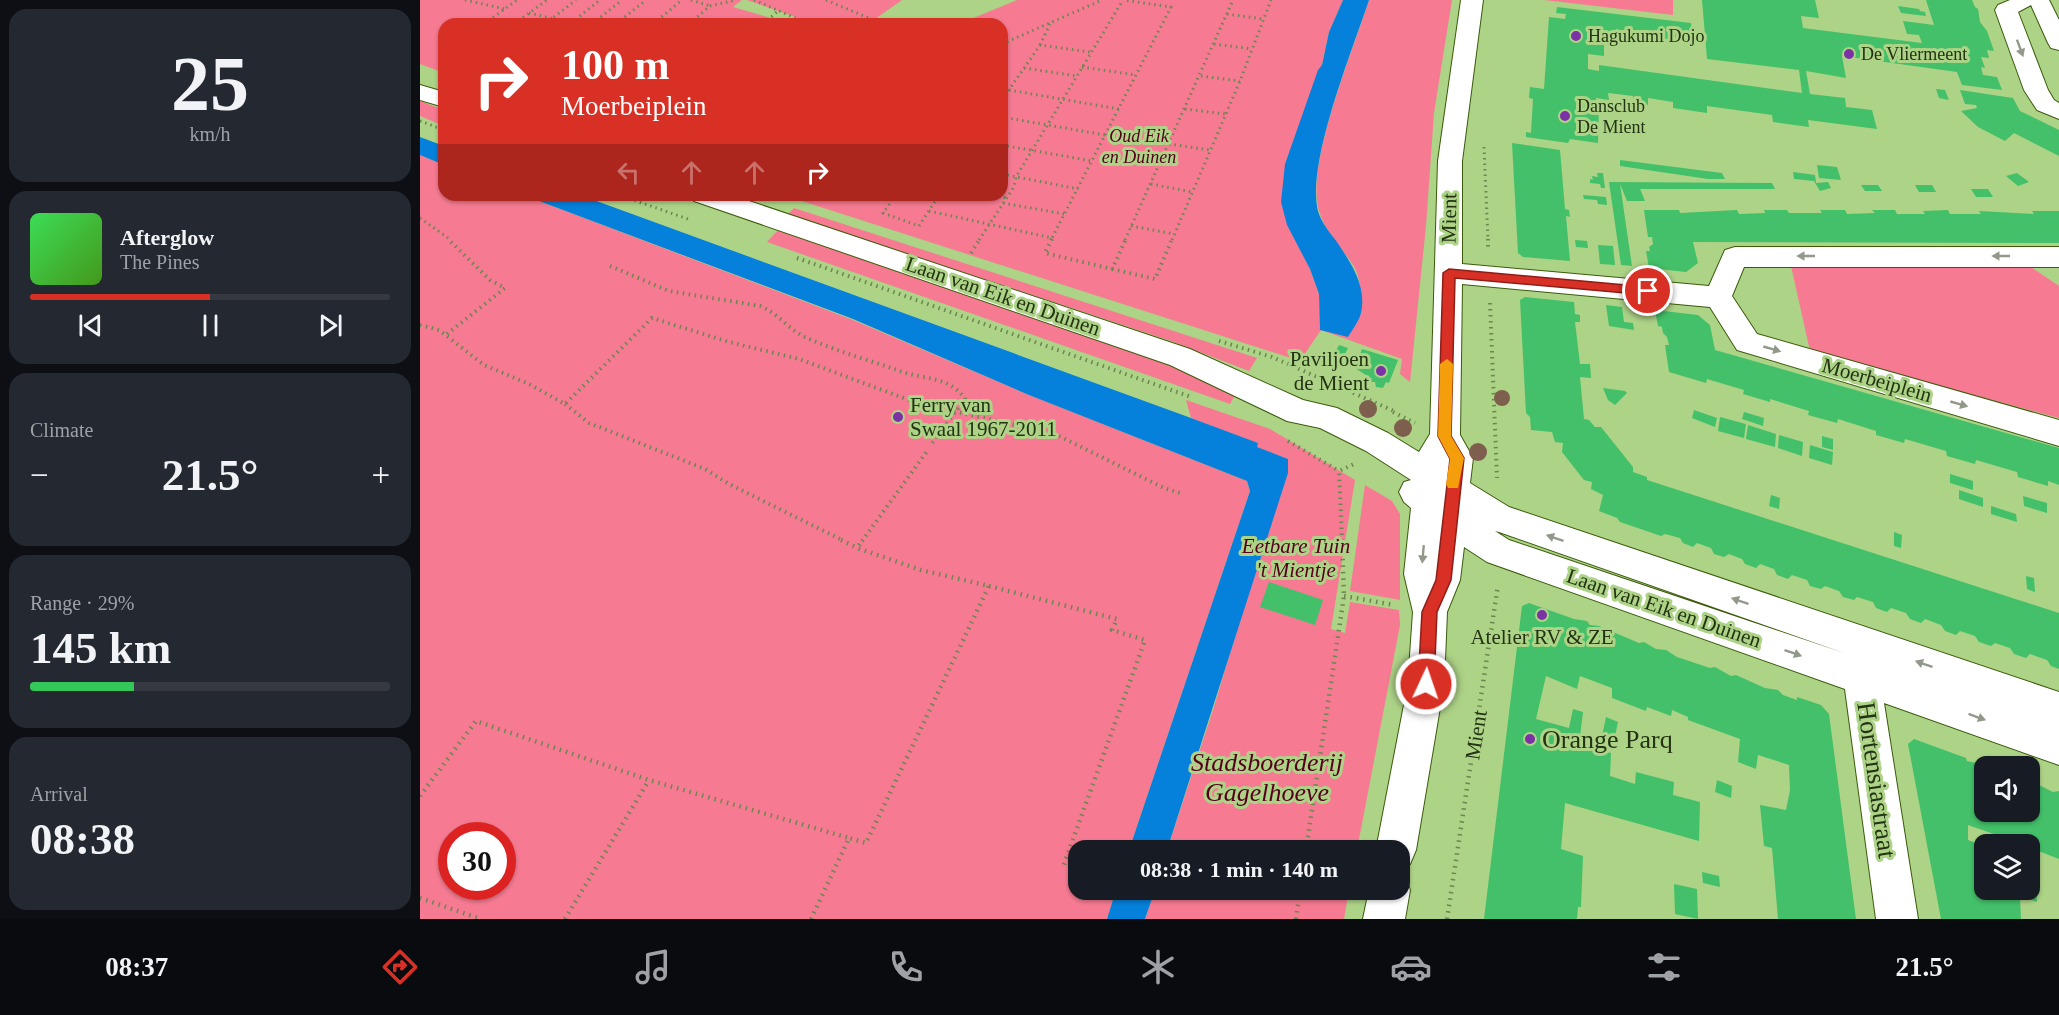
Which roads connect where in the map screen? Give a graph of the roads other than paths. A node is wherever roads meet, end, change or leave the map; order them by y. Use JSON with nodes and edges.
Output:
{"nodes":[{"id":1,"x":1472,"y":0,"type":"edge"},
{"id":2,"x":2036,"y":3,"type":"edge"},
{"id":3,"x":2059,"y":43,"type":"edge"},
{"id":4,"x":420,"y":92,"type":"edge"},
{"id":5,"x":438,"y":98,"type":"edge"},
{"id":6,"x":2059,"y":112,"type":"edge"},
{"id":7,"x":722,"y":201,"type":"edge"},
{"id":8,"x":2059,"y":257,"type":"edge"},
{"id":9,"x":1449,"y":273,"type":"junction"},
{"id":10,"x":1718,"y":297,"type":"junction"},
{"id":11,"x":1293,"y":426,"type":"junction"},
{"id":12,"x":2059,"y":433,"type":"edge"},
{"id":13,"x":1440,"y":497,"type":"junction"},
{"id":14,"x":1859,"y":659,"type":"junction"},
{"id":15,"x":2059,"y":710,"type":"edge"},
{"id":16,"x":2059,"y":746,"type":"edge"},
{"id":17,"x":1398,"y":840,"type":"edge"},
{"id":18,"x":1387,"y":900,"type":"edge"},
{"id":19,"x":1384,"y":919,"type":"edge"},
{"id":20,"x":1898,"y":919,"type":"edge"}],
"edges":[{"from":1,"to":9,"type":"street","name":"Mient"},
{"from":2,"to":3,"type":"street"},
{"from":2,"to":6,"type":"street","one_way":true},
{"from":4,"to":5,"type":"street"},
{"from":7,"to":11,"type":"street","name":"Laan van Eik en Duinen"},
{"from":8,"to":10,"type":"street","one_way":true},
{"from":9,"to":10,"type":"street"},
{"from":9,"to":13,"type":"street","name":"Mient"},
{"from":10,"to":12,"type":"street","name":"Moerbeiplein","one_way":true},
{"from":11,"to":13,"type":"street","name":"Laan van Eik en Duinen"},
{"from":11,"to":13,"type":"street","name":"Laan van Eik en Duinen"},
{"from":14,"to":13,"type":"street","name":"Laan van Eik en Duinen","one_way":true},
{"from":13,"to":14,"type":"street","name":"Laan van Eik en Duinen","one_way":true},
{"from":13,"to":17,"type":"street","name":"Mient"},
{"from":15,"to":14,"type":"street","name":"Laan van Eik en Duinen","one_way":true},
{"from":14,"to":16,"type":"street","name":"Laan van Eik en Duinen","one_way":true},
{"from":14,"to":20,"type":"street","name":"Hortensiastraat"},
{"from":18,"to":19,"type":"street"}]}
